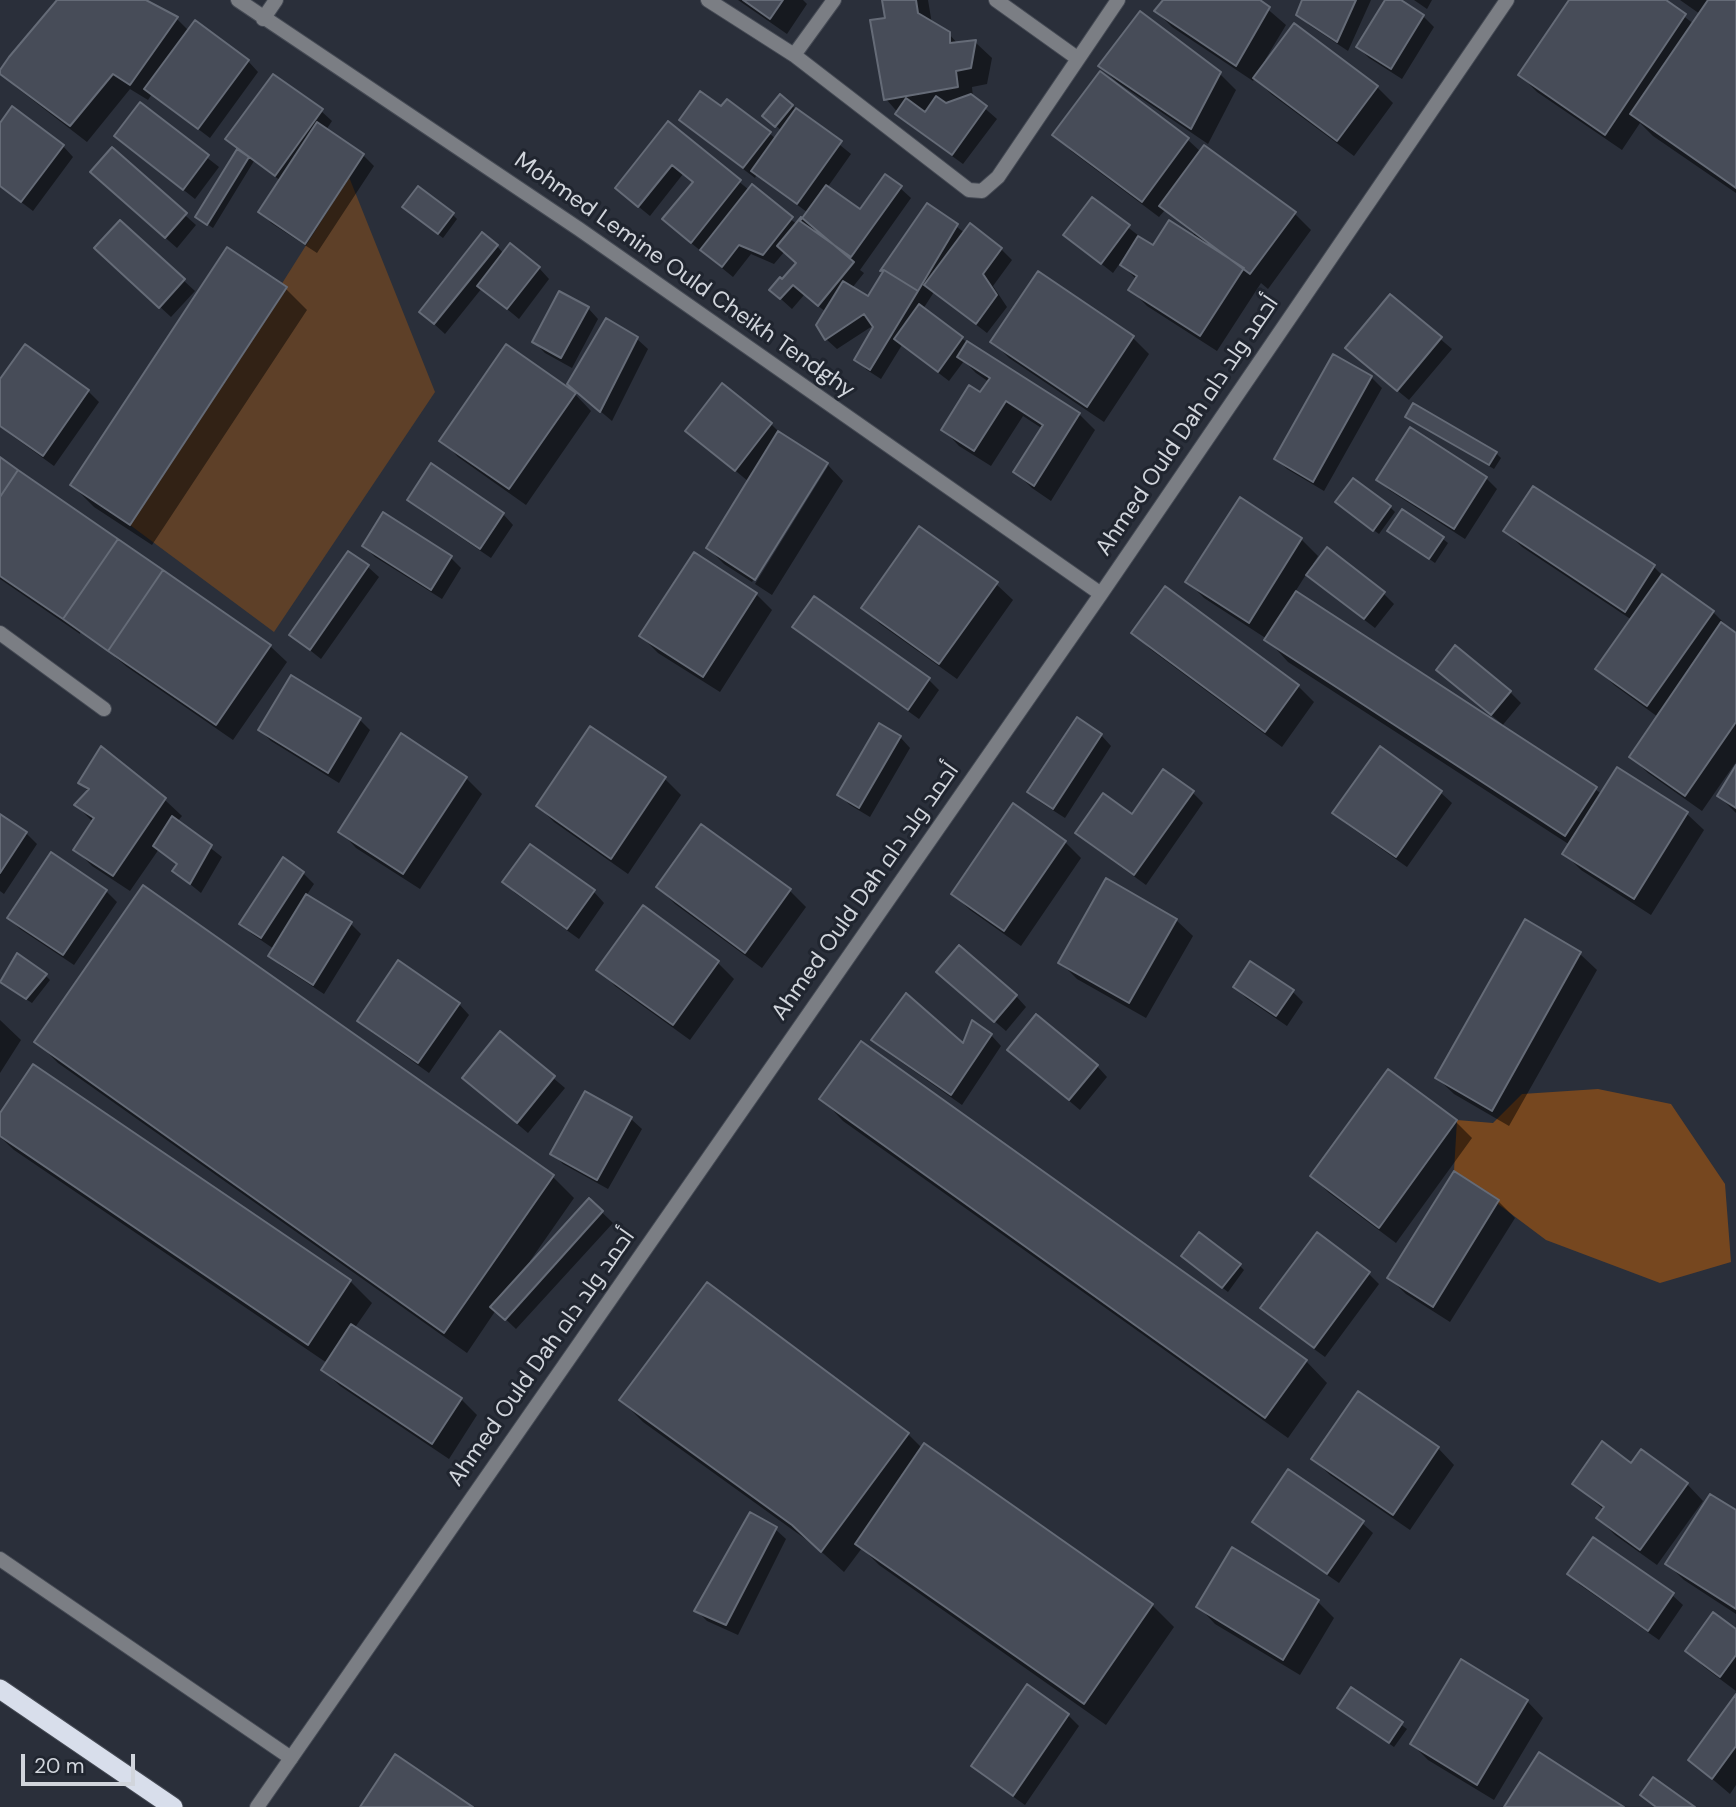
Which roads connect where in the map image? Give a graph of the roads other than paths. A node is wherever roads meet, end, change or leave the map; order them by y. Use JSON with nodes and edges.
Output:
{"nodes":[{"id":1,"x":238,"y":0,"type":"edge"},
{"id":2,"x":276,"y":0,"type":"edge"},
{"id":3,"x":708,"y":0,"type":"edge"},
{"id":4,"x":834,"y":0,"type":"edge"},
{"id":5,"x":996,"y":0,"type":"edge"},
{"id":6,"x":1118,"y":0,"type":"edge"},
{"id":7,"x":1507,"y":0,"type":"edge"},
{"id":8,"x":263,"y":19,"type":"junction"},
{"id":9,"x":794,"y":55,"type":"junction"},
{"id":10,"x":1077,"y":58,"type":"junction"},
{"id":11,"x":1101,"y":594,"type":"junction"},
{"id":12,"x":0,"y":633,"type":"edge"},
{"id":13,"x":104,"y":709,"type":"dead end"},
{"id":14,"x":0,"y":1559,"type":"edge"},
{"id":15,"x":0,"y":1689,"type":"edge"},
{"id":16,"x":291,"y":1758,"type":"junction"},
{"id":17,"x":173,"y":1807,"type":"edge"},
{"id":18,"x":257,"y":1807,"type":"edge"}],
"edges":[{"from":1,"to":8,"type":"street","name":"Mohmed Lemine Ould Cheikh Tendghy"},
{"from":2,"to":8,"type":"street"},
{"from":3,"to":9,"type":"street"},
{"from":4,"to":9,"type":"street"},
{"from":5,"to":10,"type":"street"},
{"from":6,"to":10,"type":"street"},
{"from":7,"to":11,"type":"street","name":"Ahmed Ould Dah أحمد ولد داه"},
{"from":8,"to":11,"type":"street","name":"Mohmed Lemine Ould Cheikh Tendghy"},
{"from":9,"to":10,"type":"street"},
{"from":11,"to":16,"type":"street","name":"Ahmed Ould Dah أحمد ولد داه"},
{"from":12,"to":13,"type":"street"},
{"from":14,"to":16,"type":"street"},
{"from":15,"to":17,"type":"highway"},
{"from":16,"to":18,"type":"street","name":"Ahmed Ould Dah أحمد ولد داه"}]}
